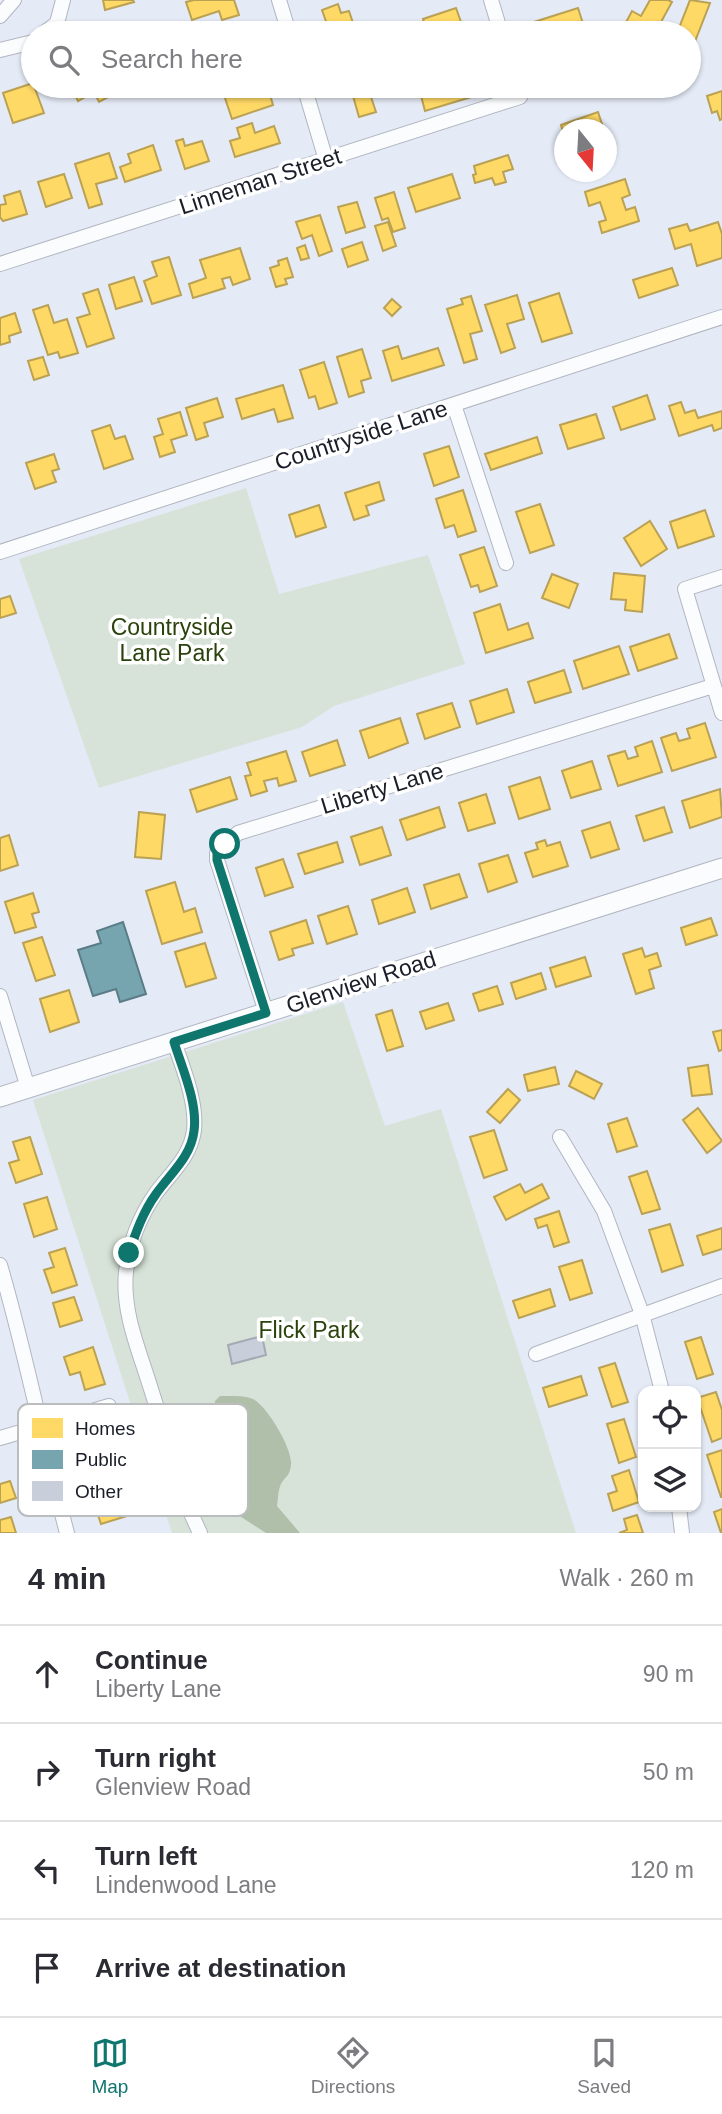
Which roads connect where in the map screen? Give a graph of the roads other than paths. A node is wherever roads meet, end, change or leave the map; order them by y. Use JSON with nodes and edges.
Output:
{"nodes":[{"id":1,"x":14,"y":0,"type":"edge"},
{"id":2,"x":63,"y":0,"type":"edge"},
{"id":3,"x":279,"y":0,"type":"edge"},
{"id":4,"x":491,"y":0,"type":"edge"},
{"id":5,"x":0,"y":16,"type":"edge"},
{"id":6,"x":58,"y":21,"type":"edge"},
{"id":7,"x":285,"y":21,"type":"edge"},
{"id":8,"x":497,"y":21,"type":"edge"},
{"id":9,"x":21,"y":45,"type":"edge"},
{"id":10,"x":0,"y":50,"type":"edge"},
{"id":11,"x":308,"y":98,"type":"edge"},
{"id":12,"x":499,"y":98,"type":"edge"},
{"id":13,"x":326,"y":160,"type":"junction"},
{"id":14,"x":0,"y":264,"type":"edge"},
{"id":15,"x":722,"y":317,"type":"edge"},
{"id":16,"x":454,"y":405,"type":"junction"},
{"id":17,"x":0,"y":552,"type":"edge"},
{"id":18,"x":506,"y":563,"type":"dead end"},
{"id":19,"x":722,"y":577,"type":"edge"},
{"id":20,"x":713,"y":686,"type":"junction"},
{"id":21,"x":722,"y":713,"type":"edge"},
{"id":22,"x":722,"y":868,"type":"edge"},
{"id":23,"x":0,"y":996,"type":"edge"},
{"id":24,"x":266,"y":1013,"type":"junction"},
{"id":25,"x":174,"y":1042,"type":"junction"},
{"id":26,"x":28,"y":1087,"type":"junction"},
{"id":27,"x":0,"y":1097,"type":"edge"},
{"id":28,"x":561,"y":1137,"type":"dead end"},
{"id":29,"x":0,"y":1265,"type":"edge"},
{"id":30,"x":722,"y":1286,"type":"edge"},
{"id":31,"x":642,"y":1314,"type":"junction"},
{"id":32,"x":536,"y":1354,"type":"dead end"},
{"id":33,"x":661,"y":1386,"type":"edge"},
{"id":34,"x":34,"y":1404,"type":"edge"},
{"id":35,"x":156,"y":1404,"type":"edge"},
{"id":36,"x":18,"y":1433,"type":"edge"},
{"id":37,"x":0,"y":1438,"type":"edge"},
{"id":38,"x":680,"y":1512,"type":"edge"},
{"id":39,"x":63,"y":1516,"type":"edge"},
{"id":40,"x":192,"y":1516,"type":"edge"},
{"id":41,"x":67,"y":1533,"type":"edge"},
{"id":42,"x":200,"y":1533,"type":"edge"},
{"id":43,"x":682,"y":1533,"type":"edge"}],
"edges":[{"from":1,"to":5,"type":"street"},
{"from":2,"to":6,"type":"street"},
{"from":3,"to":7,"type":"street"},
{"from":4,"to":8,"type":"street"},
{"from":9,"to":10,"type":"street"},
{"from":11,"to":13,"type":"street"},
{"from":12,"to":13,"type":"street","name":"Linneman Street"},
{"from":13,"to":14,"type":"street","name":"Linneman Street"},
{"from":15,"to":16,"type":"street","name":"Countryside Lane"},
{"from":16,"to":17,"type":"street","name":"Countryside Lane"},
{"from":16,"to":18,"type":"street"},
{"from":19,"to":20,"type":"street"},
{"from":20,"to":21,"type":"street"},
{"from":20,"to":24,"type":"street","name":"Liberty Lane"},
{"from":22,"to":24,"type":"main road","name":"Glenview Road"},
{"from":23,"to":26,"type":"street"},
{"from":24,"to":25,"type":"main road","name":"Glenview Road"},
{"from":25,"to":26,"type":"main road","name":"Glenview Road"},
{"from":25,"to":35,"type":"street"},
{"from":26,"to":27,"type":"main road","name":"Glenview Road"},
{"from":28,"to":31,"type":"street"},
{"from":29,"to":34,"type":"street"},
{"from":30,"to":31,"type":"street"},
{"from":31,"to":32,"type":"street"},
{"from":31,"to":33,"type":"street"},
{"from":36,"to":37,"type":"street"},
{"from":38,"to":43,"type":"street"},
{"from":39,"to":41,"type":"street"},
{"from":40,"to":42,"type":"street"}]}
